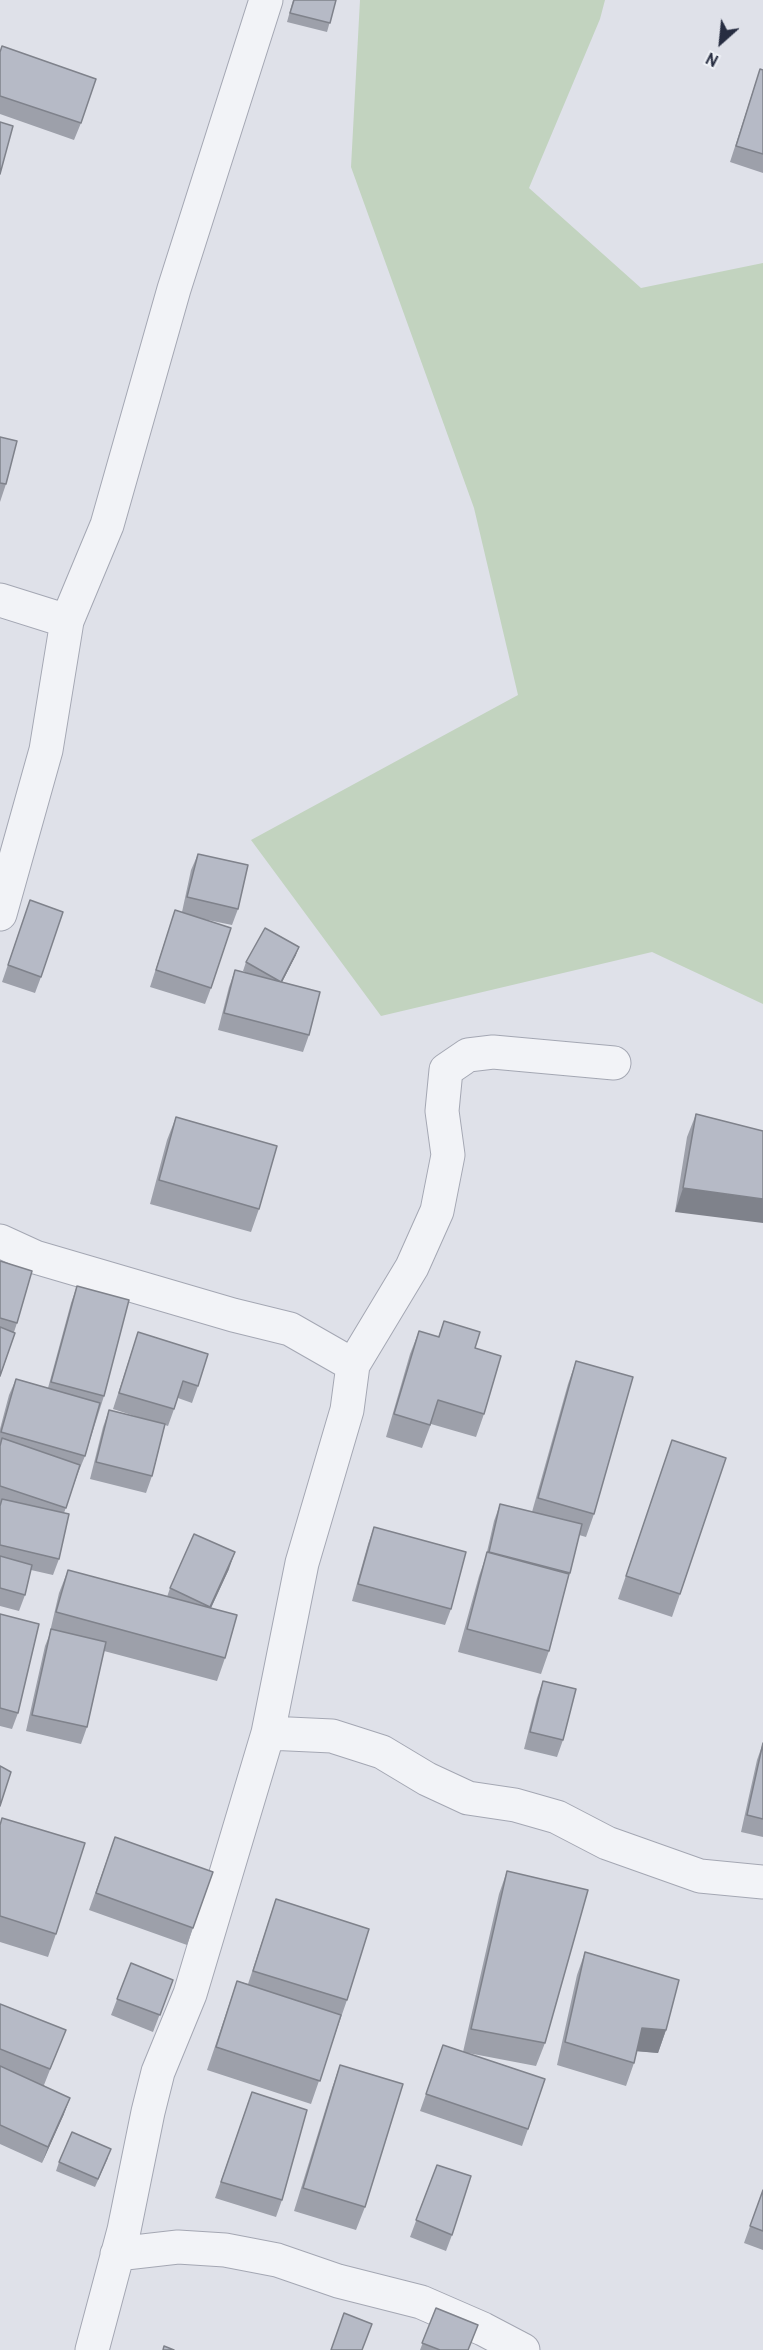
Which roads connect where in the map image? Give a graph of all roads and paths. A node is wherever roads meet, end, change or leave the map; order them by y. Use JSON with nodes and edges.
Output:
{"nodes":[{"id":1,"x":266,"y":0,"type":"edge"},
{"id":2,"x":0,"y":600,"type":"edge"},
{"id":3,"x":67,"y":621,"type":"junction"},
{"id":4,"x":0,"y":914,"type":"edge"},
{"id":5,"x":614,"y":1063,"type":"dead end"},
{"id":6,"x":0,"y":1241,"type":"edge"},
{"id":7,"x":353,"y":1365,"type":"junction"},
{"id":8,"x":268,"y":1732,"type":"junction"},
{"id":9,"x":763,"y":1882,"type":"edge"},
{"id":10,"x":117,"y":2254,"type":"junction"},
{"id":11,"x":92,"y":2350,"type":"edge"},
{"id":12,"x":523,"y":2350,"type":"edge"}],
"edges":[{"from":1,"to":3,"type":"street"},
{"from":2,"to":3,"type":"street"},
{"from":3,"to":4,"type":"street"},
{"from":5,"to":7,"type":"street"},
{"from":6,"to":7,"type":"street"},
{"from":7,"to":8,"type":"street"},
{"from":8,"to":9,"type":"street"},
{"from":8,"to":10,"type":"street"},
{"from":10,"to":11,"type":"street"},
{"from":10,"to":12,"type":"street"}]}
